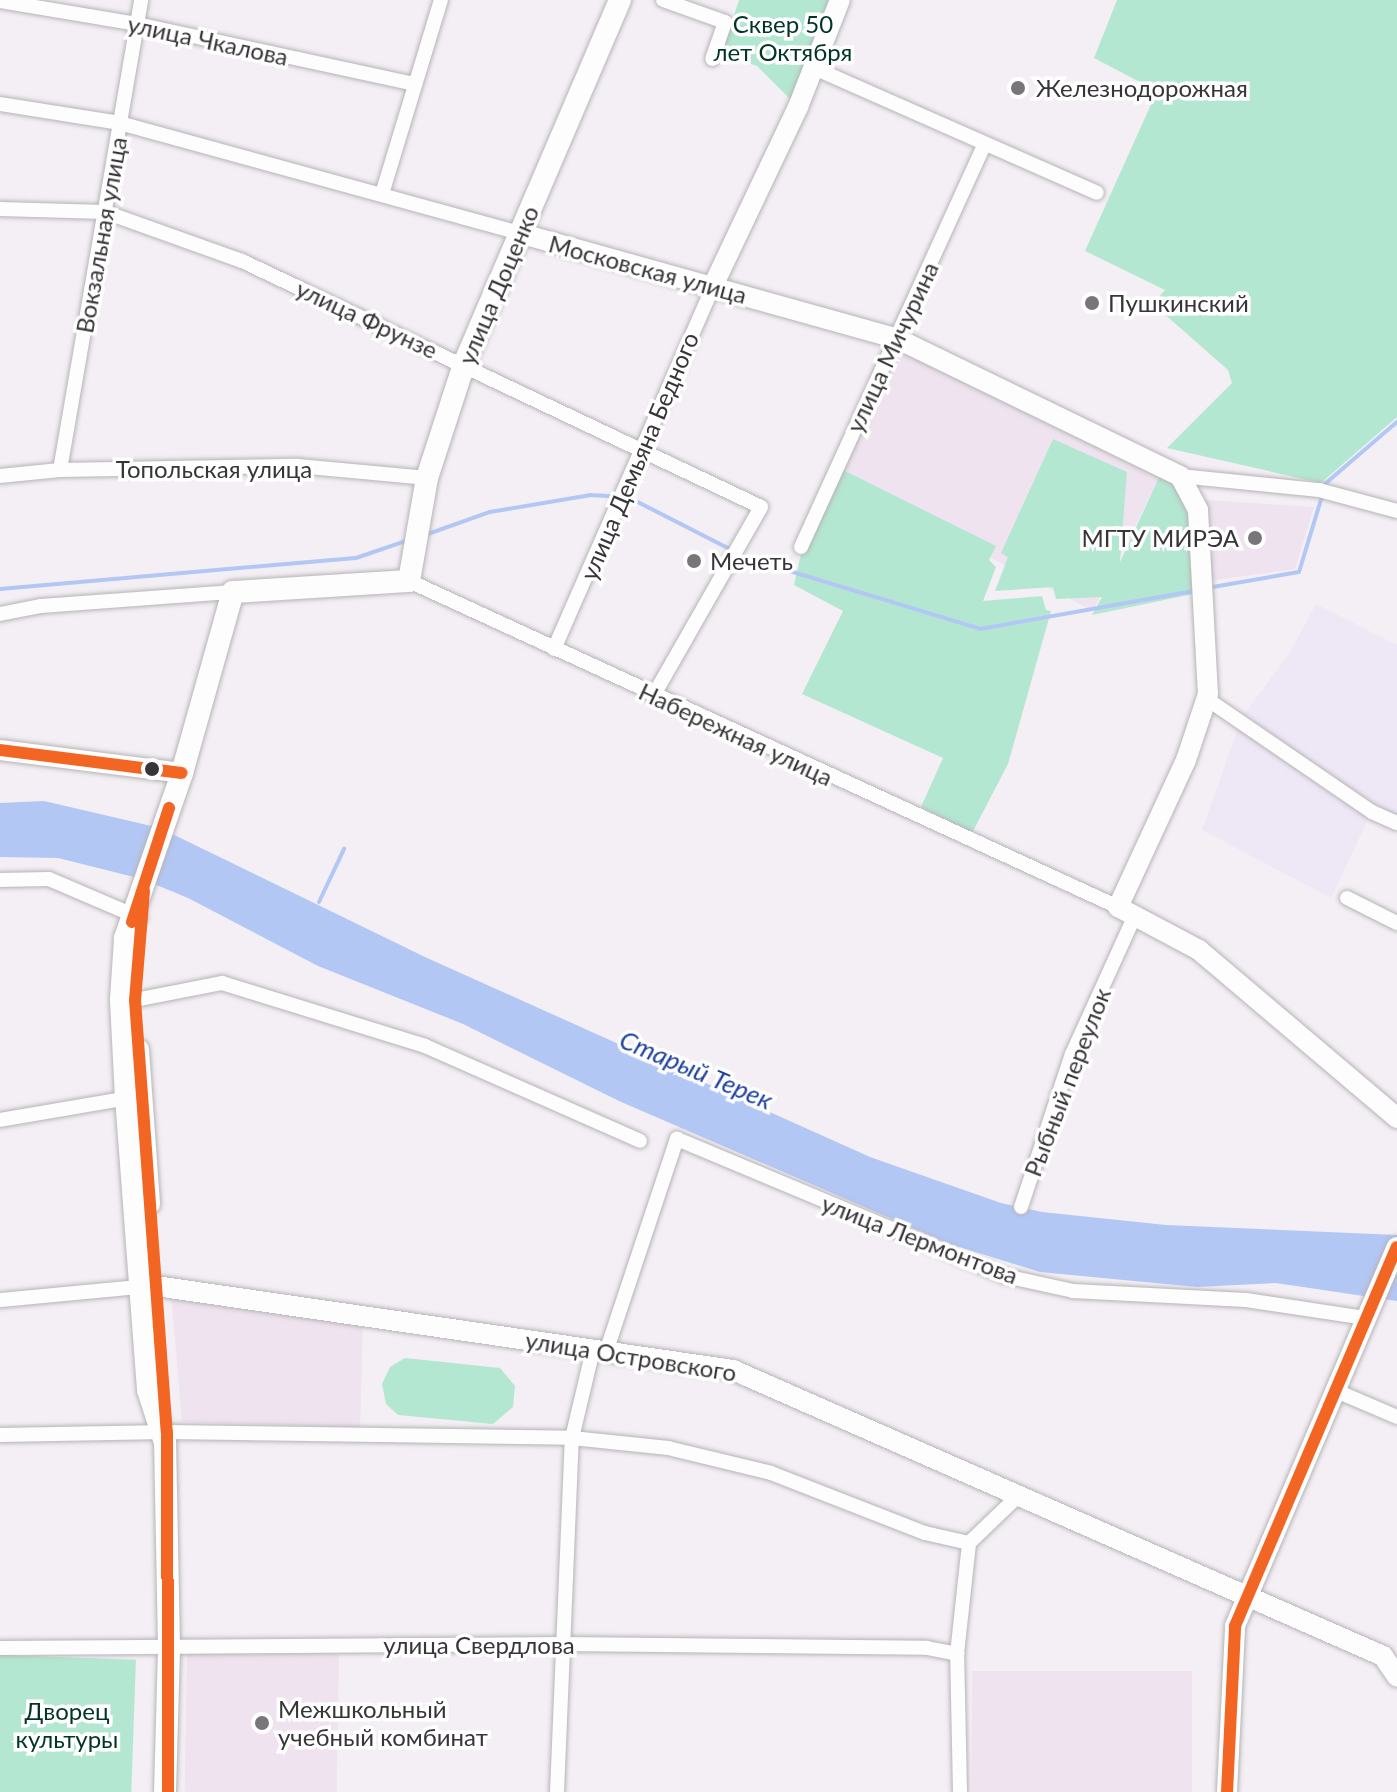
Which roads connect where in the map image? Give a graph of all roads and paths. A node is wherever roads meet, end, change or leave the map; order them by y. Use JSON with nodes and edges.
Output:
{"nodes":[{"id":1,"x":141,"y":0,"type":"edge"},
{"id":2,"x":441,"y":0,"type":"edge"},
{"id":3,"x":620,"y":0,"type":"edge"},
{"id":4,"x":663,"y":0,"type":"edge"},
{"id":5,"x":840,"y":0,"type":"edge"},
{"id":6,"x":0,"y":1,"type":"edge"},
{"id":7,"x":137,"y":24,"type":"junction"},
{"id":8,"x":712,"y":59,"type":"dead end"},
{"id":9,"x":814,"y":68,"type":"junction"},
{"id":10,"x":415,"y":84,"type":"junction"},
{"id":11,"x":0,"y":104,"type":"edge"},
{"id":12,"x":120,"y":123,"type":"junction"},
{"id":13,"x":983,"y":147,"type":"junction"},
{"id":14,"x":1097,"y":193,"type":"dead end"},
{"id":15,"x":382,"y":194,"type":"junction"},
{"id":16,"x":0,"y":209,"type":"edge"},
{"id":17,"x":105,"y":212,"type":"junction"},
{"id":18,"x":519,"y":233,"type":"junction"},
{"id":19,"x":713,"y":286,"type":"junction"},
{"id":20,"x":896,"y":338,"type":"junction"},
{"id":21,"x":464,"y":364,"type":"junction"},
{"id":22,"x":639,"y":450,"type":"junction"},
{"id":23,"x":60,"y":470,"type":"junction"},
{"id":24,"x":0,"y":476,"type":"edge"},
{"id":25,"x":1180,"y":476,"type":"junction"},
{"id":26,"x":427,"y":478,"type":"junction"},
{"id":27,"x":1397,"y":511,"type":"edge"},
{"id":28,"x":801,"y":547,"type":"dead end"},
{"id":29,"x":409,"y":581,"type":"junction"},
{"id":30,"x":233,"y":592,"type":"junction"},
{"id":31,"x":0,"y":614,"type":"edge"},
{"id":32,"x":554,"y":649,"type":"junction"},
{"id":33,"x":653,"y":696,"type":"junction"},
{"id":34,"x":1207,"y":699,"type":"junction"},
{"id":35,"x":0,"y":750,"type":"edge"},
{"id":36,"x":182,"y":773,"type":"junction"},
{"id":37,"x":1397,"y":823,"type":"edge"},
{"id":38,"x":0,"y":880,"type":"edge"},
{"id":39,"x":1347,"y":898,"type":"dead end"},
{"id":40,"x":1126,"y":911,"type":"junction"},
{"id":41,"x":137,"y":917,"type":"junction"},
{"id":42,"x":1397,"y":923,"type":"edge"},
{"id":43,"x":135,"y":1000,"type":"junction"},
{"id":44,"x":133,"y":1098,"type":"junction"},
{"id":45,"x":1397,"y":1118,"type":"edge"},
{"id":46,"x":0,"y":1120,"type":"edge"},
{"id":47,"x":640,"y":1141,"type":"dead end"},
{"id":48,"x":1021,"y":1207,"type":"dead end"},
{"id":49,"x":1397,"y":1247,"type":"edge"},
{"id":50,"x":148,"y":1286,"type":"junction"},
{"id":51,"x":0,"y":1300,"type":"edge"},
{"id":52,"x":1368,"y":1312,"type":"junction"},
{"id":53,"x":599,"y":1351,"type":"junction"},
{"id":54,"x":1334,"y":1390,"type":"junction"},
{"id":55,"x":1397,"y":1417,"type":"edge"},
{"id":56,"x":165,"y":1432,"type":"junction"},
{"id":57,"x":0,"y":1435,"type":"edge"},
{"id":58,"x":572,"y":1438,"type":"junction"},
{"id":59,"x":1017,"y":1497,"type":"junction"},
{"id":60,"x":969,"y":1543,"type":"junction"},
{"id":61,"x":1247,"y":1597,"type":"junction"},
{"id":62,"x":562,"y":1644,"type":"junction"},
{"id":63,"x":170,"y":1647,"type":"junction"},
{"id":64,"x":0,"y":1648,"type":"edge"},
{"id":65,"x":957,"y":1654,"type":"junction"},
{"id":66,"x":1390,"y":1659,"type":"edge"},
{"id":67,"x":1397,"y":1677,"type":"edge"},
{"id":68,"x":166,"y":1792,"type":"edge"},
{"id":69,"x":557,"y":1792,"type":"edge"},
{"id":70,"x":960,"y":1792,"type":"edge"},
{"id":71,"x":1227,"y":1792,"type":"edge"}],
"edges":[{"from":1,"to":7,"type":"street","name":"Вокзальная улица"},
{"from":2,"to":10,"type":"street"},
{"from":3,"to":18,"type":"main road","name":"улица Доценко"},
{"from":4,"to":8,"type":"street"},
{"from":5,"to":9,"type":"street","name":"улица Демьяна Бедного"},
{"from":6,"to":7,"type":"street","name":"улица Чкалова"},
{"from":7,"to":10,"type":"street","name":"улица Чкалова"},
{"from":7,"to":12,"type":"street","name":"Вокзальная улица"},
{"from":9,"to":13,"type":"street"},
{"from":9,"to":19,"type":"street","name":"улица Демьяна Бедного"},
{"from":10,"to":15,"type":"street"},
{"from":11,"to":12,"type":"street","name":"Московская улица"},
{"from":12,"to":15,"type":"street","name":"Московская улица"},
{"from":12,"to":17,"type":"street","name":"Вокзальная улица"},
{"from":13,"to":14,"type":"street"},
{"from":13,"to":20,"type":"street","name":"улица Мичурина"},
{"from":15,"to":18,"type":"street","name":"Московская улица"},
{"from":16,"to":17,"type":"street","name":"улица Фрунзе"},
{"from":17,"to":21,"type":"street","name":"улица Фрунзе"},
{"from":17,"to":23,"type":"street","name":"Вокзальная улица"},
{"from":18,"to":19,"type":"street","name":"Московская улица"},
{"from":18,"to":21,"type":"main road","name":"улица Доценко"},
{"from":19,"to":20,"type":"street","name":"Московская улица"},
{"from":19,"to":22,"type":"street","name":"улица Демьяна Бедного"},
{"from":20,"to":25,"type":"street","name":"Московская улица"},
{"from":20,"to":28,"type":"street","name":"улица Мичурина"},
{"from":21,"to":22,"type":"street","name":"улица Фрунзе"},
{"from":21,"to":26,"type":"main road","name":"улица Доценко"},
{"from":22,"to":32,"type":"street","name":"улица Демьяна Бедного"},
{"from":22,"to":33,"type":"street","name":"улица Фрунзе"},
{"from":23,"to":24,"type":"street","name":"Топольская улица"},
{"from":23,"to":26,"type":"street","name":"Топольская улица"},
{"from":25,"to":27,"type":"street"},
{"from":25,"to":34,"type":"street","name":"Рыбный переулок"},
{"from":26,"to":29,"type":"main road","name":"улица Доценко"},
{"from":29,"to":30,"type":"main road","name":"Набережная улица"},
{"from":29,"to":32,"type":"street","name":"Набережная улица"},
{"from":30,"to":31,"type":"street","name":"Набережная улица"},
{"from":30,"to":36,"type":"main road"},
{"from":32,"to":33,"type":"street","name":"Набережная улица"},
{"from":33,"to":40,"type":"street","name":"Набережная улица"},
{"from":34,"to":37,"type":"street"},
{"from":34,"to":40,"type":"street","name":"Рыбный переулок"},
{"from":35,"to":36,"type":"street"},
{"from":36,"to":41,"type":"main road"},
{"from":38,"to":41,"type":"street"},
{"from":39,"to":42,"type":"street"},
{"from":40,"to":45,"type":"street","name":"Набережная улица"},
{"from":40,"to":48,"type":"street","name":"Рыбный переулок"},
{"from":41,"to":43,"type":"main road"},
{"from":41,"to":44,"type":"main road"},
{"from":43,"to":44,"type":"main road"},
{"from":43,"to":47,"type":"street"},
{"from":44,"to":46,"type":"street"},
{"from":44,"to":50,"type":"main road"},
{"from":49,"to":52,"type":"street"},
{"from":50,"to":51,"type":"street","name":"улица Островского"},
{"from":50,"to":53,"type":"street","name":"улица Островского"},
{"from":50,"to":56,"type":"main road"},
{"from":52,"to":53,"type":"street","name":"улица Лермонтова"},
{"from":52,"to":54,"type":"street"},
{"from":53,"to":58,"type":"street"},
{"from":53,"to":59,"type":"street","name":"улица Островского"},
{"from":54,"to":55,"type":"street"},
{"from":54,"to":61,"type":"street"},
{"from":56,"to":57,"type":"street"},
{"from":56,"to":58,"type":"street"},
{"from":56,"to":63,"type":"main road"},
{"from":58,"to":60,"type":"street"},
{"from":58,"to":62,"type":"street"},
{"from":59,"to":60,"type":"street"},
{"from":59,"to":61,"type":"street","name":"улица Островского"},
{"from":60,"to":65,"type":"street"},
{"from":61,"to":66,"type":"street","name":"улица Островского"},
{"from":61,"to":71,"type":"street"},
{"from":62,"to":63,"type":"street","name":"улица Свердлова"},
{"from":62,"to":65,"type":"street","name":"улица Свердлова"},
{"from":62,"to":69,"type":"street"},
{"from":63,"to":64,"type":"street","name":"улица Свердлова"},
{"from":63,"to":68,"type":"main road"},
{"from":65,"to":70,"type":"street"},
{"from":66,"to":67,"type":"street"}]}
